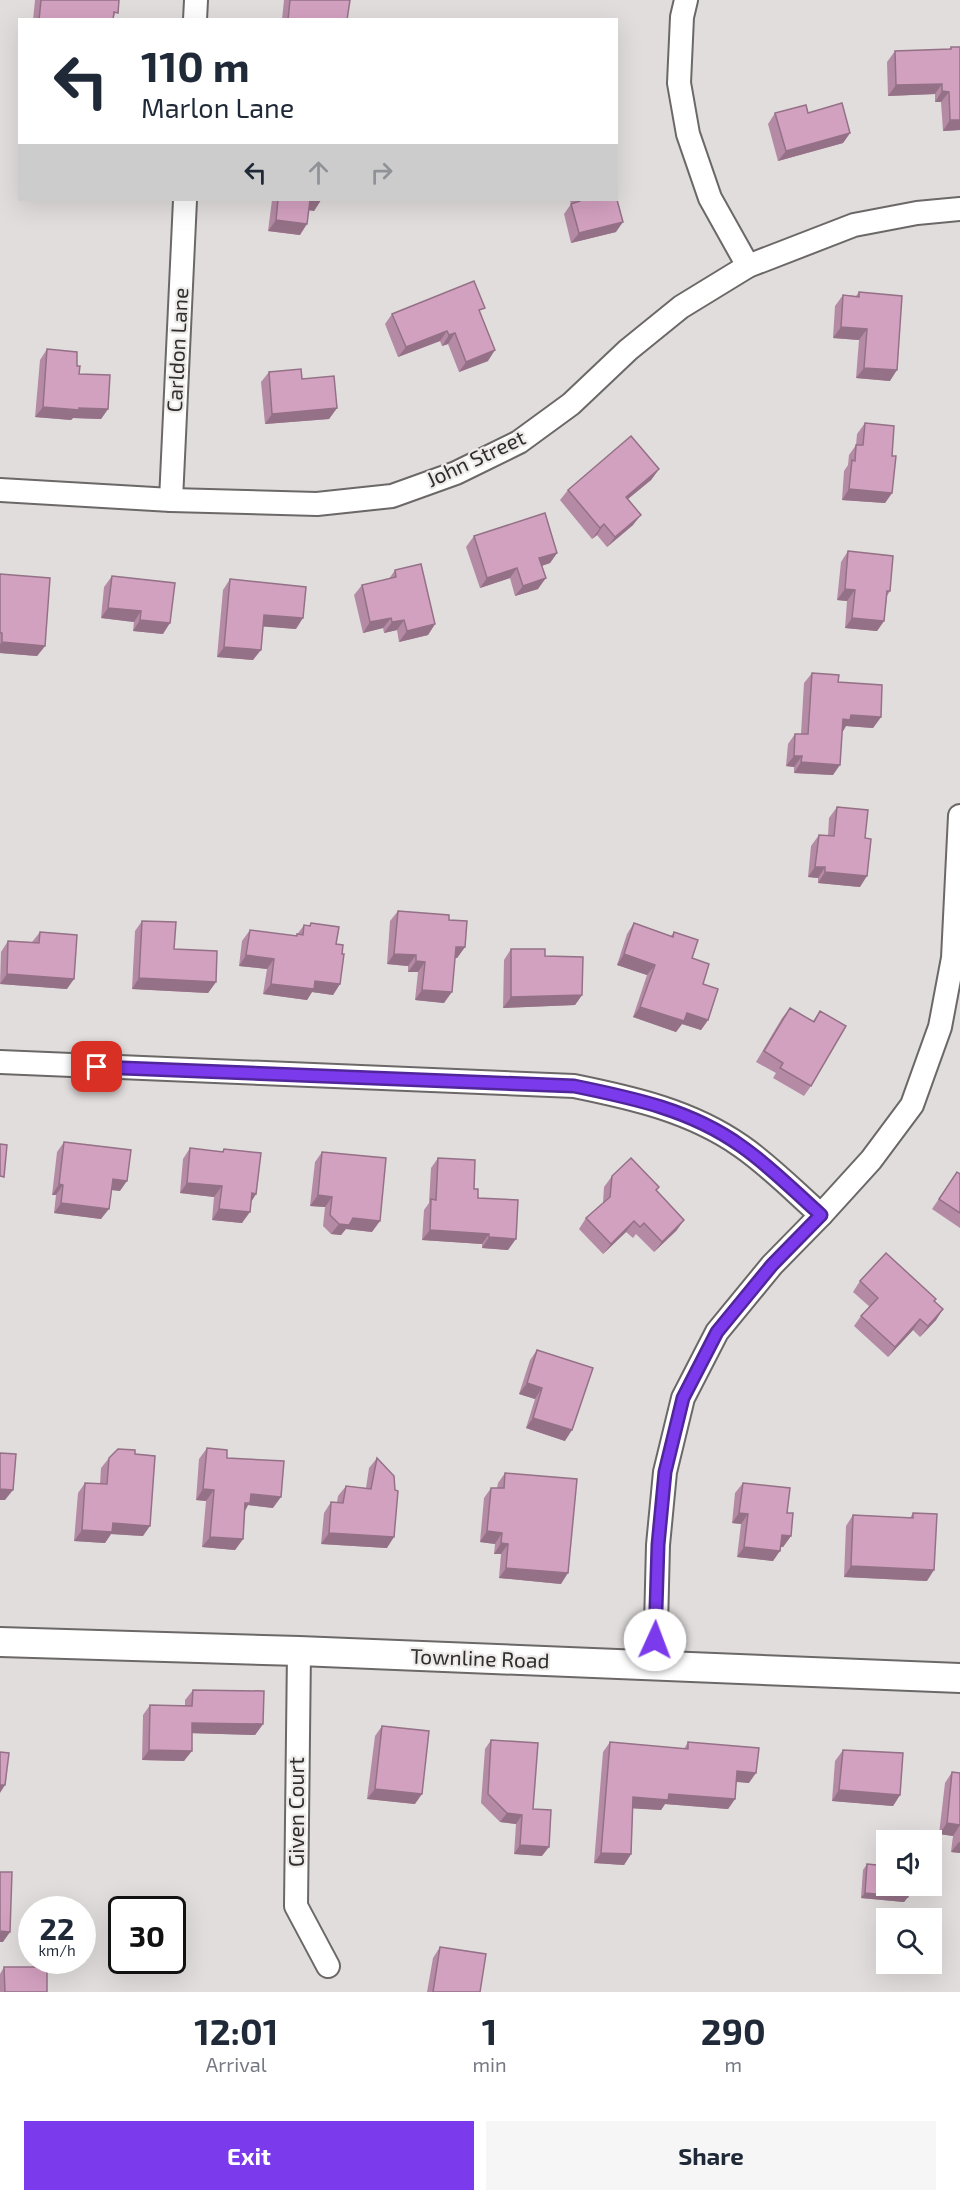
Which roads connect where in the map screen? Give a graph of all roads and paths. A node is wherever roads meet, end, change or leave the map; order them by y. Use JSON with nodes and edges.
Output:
{"nodes":[{"id":1,"x":196,"y":0,"type":"edge"},
{"id":2,"x":686,"y":0,"type":"edge"},
{"id":3,"x":195,"y":18,"type":"edge"},
{"id":4,"x":185,"y":201,"type":"edge"},
{"id":5,"x":960,"y":209,"type":"edge"},
{"id":6,"x":748,"y":266,"type":"junction"},
{"id":7,"x":0,"y":490,"type":"edge"},
{"id":8,"x":171,"y":500,"type":"junction"},
{"id":9,"x":960,"y":816,"type":"edge"},
{"id":10,"x":0,"y":1062,"type":"edge"},
{"id":11,"x":821,"y":1215,"type":"junction"},
{"id":12,"x":0,"y":1642,"type":"edge"},
{"id":13,"x":299,"y":1651,"type":"junction"},
{"id":14,"x":655,"y":1666,"type":"junction"},
{"id":15,"x":960,"y":1678,"type":"edge"},
{"id":16,"x":328,"y":1966,"type":"dead end"}],
"edges":[{"from":1,"to":3,"type":"street"},
{"from":2,"to":6,"type":"street"},
{"from":4,"to":8,"type":"street","name":"Carldon Lane"},
{"from":5,"to":6,"type":"street","name":"John Street"},
{"from":6,"to":8,"type":"street","name":"John Street"},
{"from":7,"to":8,"type":"street","name":"John Street"},
{"from":9,"to":11,"type":"street"},
{"from":10,"to":11,"type":"street"},
{"from":11,"to":14,"type":"street"},
{"from":12,"to":13,"type":"street","name":"Townline Road"},
{"from":13,"to":14,"type":"street","name":"Townline Road"},
{"from":13,"to":16,"type":"street","name":"Given Court"},
{"from":14,"to":15,"type":"street","name":"Townline Road"}]}
